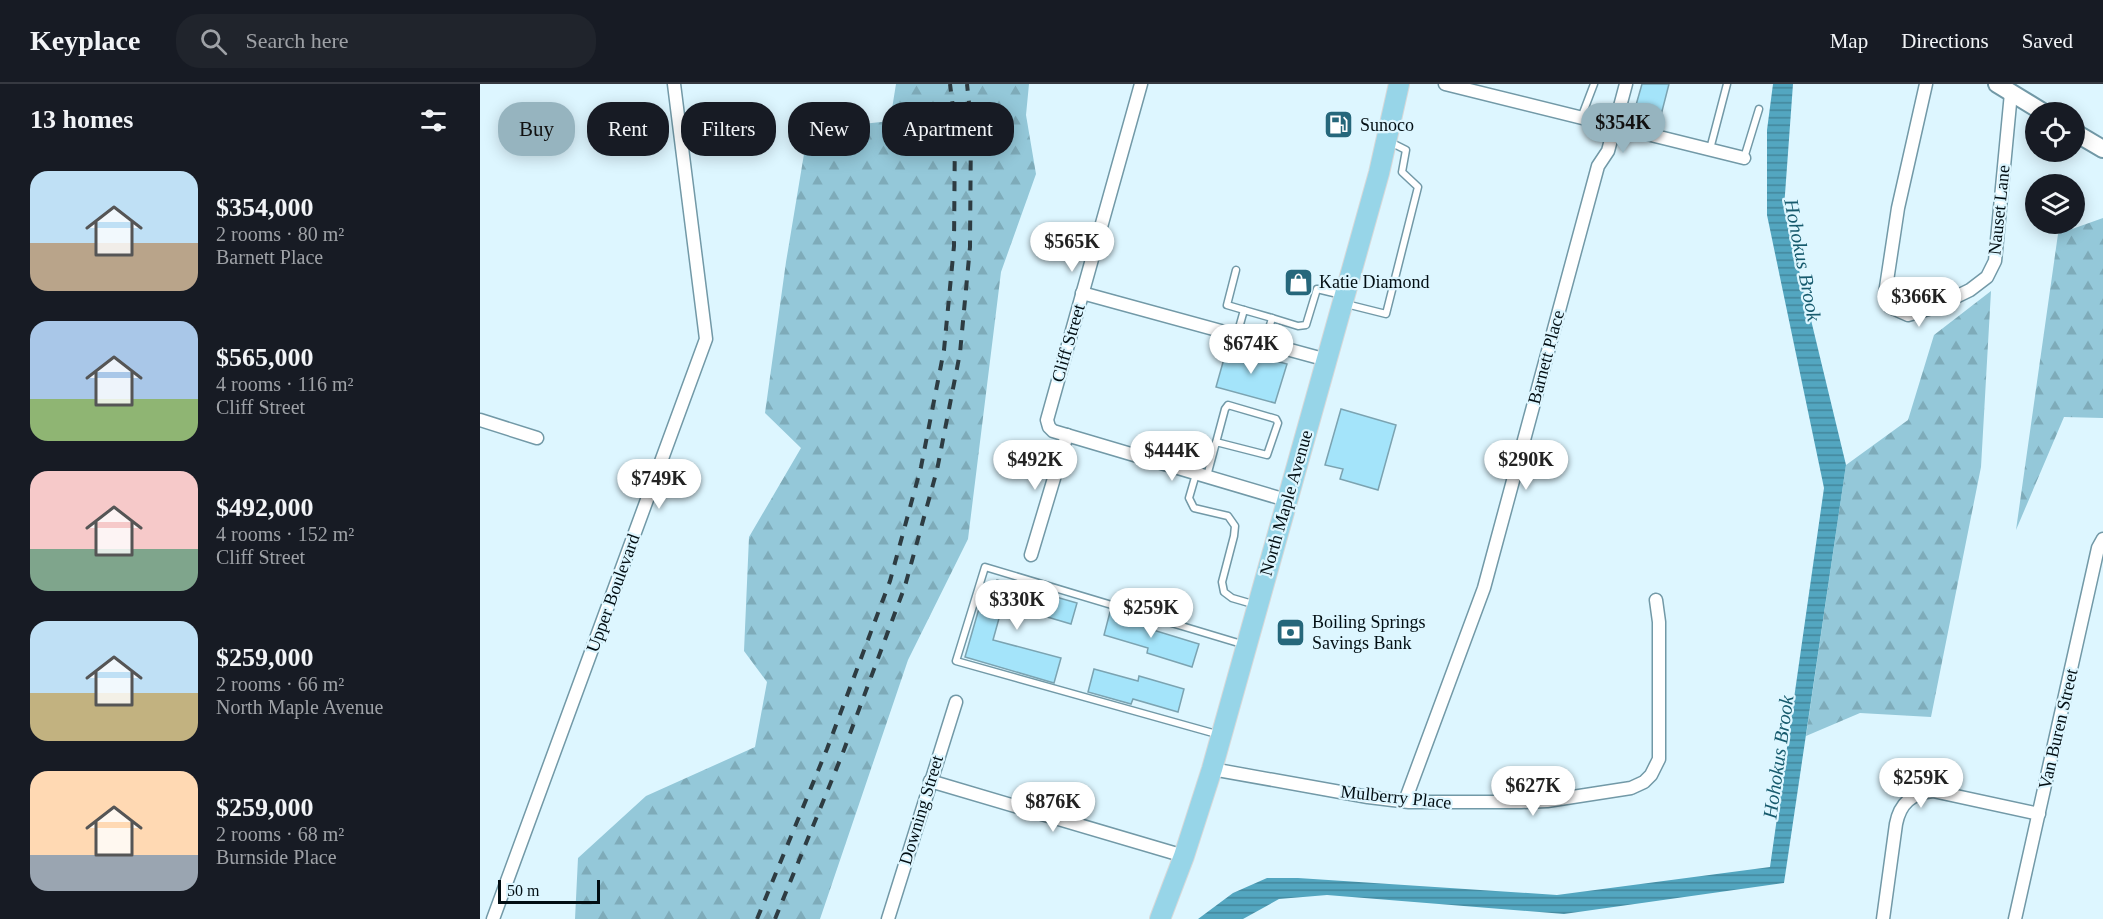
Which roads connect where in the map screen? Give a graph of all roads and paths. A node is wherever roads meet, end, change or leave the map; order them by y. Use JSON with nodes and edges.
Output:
{"nodes":[{"id":1,"x":675,"y":84,"type":"edge"},
{"id":2,"x":1141,"y":84,"type":"edge"},
{"id":3,"x":1399,"y":84,"type":"edge"},
{"id":4,"x":1445,"y":84,"type":"edge"},
{"id":5,"x":1594,"y":84,"type":"edge"},
{"id":6,"x":1626,"y":84,"type":"edge"},
{"id":7,"x":1727,"y":84,"type":"edge"},
{"id":8,"x":1926,"y":84,"type":"edge"},
{"id":9,"x":2004,"y":88,"type":"edge"},
{"id":10,"x":2027,"y":102,"type":"edge"},
{"id":11,"x":1759,"y":109,"type":"dead end"},
{"id":12,"x":1580,"y":118,"type":"junction"},
{"id":13,"x":1615,"y":127,"type":"junction"},
{"id":14,"x":2085,"y":138,"type":"edge"},
{"id":15,"x":1386,"y":140,"type":"junction"},
{"id":16,"x":2103,"y":149,"type":"edge"},
{"id":17,"x":1710,"y":150,"type":"junction"},
{"id":18,"x":1744,"y":158,"type":"joint"},
{"id":19,"x":1236,"y":270,"type":"dead end"},
{"id":20,"x":1082,"y":293,"type":"junction"},
{"id":21,"x":1343,"y":300,"type":"junction"},
{"id":22,"x":1244,"y":310,"type":"junction"},
{"id":23,"x":1272,"y":318,"type":"junction"},
{"id":24,"x":1237,"y":335,"type":"junction"},
{"id":25,"x":1265,"y":343,"type":"junction"},
{"id":26,"x":1327,"y":360,"type":"junction"},
{"id":27,"x":480,"y":420,"type":"edge"},
{"id":28,"x":1067,"y":435,"type":"junction"},
{"id":29,"x":537,"y":438,"type":"dead end"},
{"id":30,"x":1216,"y":442,"type":"junction"},
{"id":31,"x":1201,"y":475,"type":"junction"},
{"id":32,"x":1286,"y":500,"type":"junction"},
{"id":33,"x":2103,"y":539,"type":"edge"},
{"id":34,"x":1031,"y":555,"type":"dead end"},
{"id":35,"x":1656,"y":600,"type":"dead end"},
{"id":36,"x":1257,"y":605,"type":"junction"},
{"id":37,"x":1246,"y":645,"type":"junction"},
{"id":38,"x":956,"y":702,"type":"dead end"},
{"id":39,"x":1221,"y":736,"type":"junction"},
{"id":40,"x":1212,"y":769,"type":"junction"},
{"id":41,"x":930,"y":781,"type":"junction"},
{"id":42,"x":1405,"y":801,"type":"junction"},
{"id":43,"x":2038,"y":814,"type":"junction"},
{"id":44,"x":1184,"y":856,"type":"junction"},
{"id":45,"x":493,"y":919,"type":"edge"},
{"id":46,"x":888,"y":919,"type":"edge"},
{"id":47,"x":1160,"y":919,"type":"edge"},
{"id":48,"x":1883,"y":919,"type":"edge"},
{"id":49,"x":2015,"y":919,"type":"edge"}],
"edges":[{"from":1,"to":45,"type":"street","name":"Upper Boulevard"},
{"from":2,"to":20,"type":"street","name":"Cliff Street"},
{"from":3,"to":15,"type":"main road","name":"North Maple Avenue"},
{"from":4,"to":12,"type":"street"},
{"from":5,"to":12,"type":"lane"},
{"from":6,"to":13,"type":"street","name":"Barnett Place"},
{"from":7,"to":17,"type":"lane"},
{"from":8,"to":9,"type":"street","name":"Nauset Lane"},
{"from":9,"to":10,"type":"street"},
{"from":11,"to":18,"type":"lane"},
{"from":12,"to":13,"type":"street"},
{"from":13,"to":17,"type":"street"},
{"from":13,"to":42,"type":"street","name":"Barnett Place"},
{"from":14,"to":16,"type":"street"},
{"from":15,"to":21,"type":"main road","name":"North Maple Avenue"},
{"from":15,"to":21,"type":"lane"},
{"from":17,"to":18,"type":"street"},
{"from":19,"to":22,"type":"lane"},
{"from":20,"to":24,"type":"street"},
{"from":20,"to":28,"type":"street","name":"Cliff Street"},
{"from":21,"to":23,"type":"lane"},
{"from":21,"to":26,"type":"main road","name":"North Maple Avenue"},
{"from":22,"to":23,"type":"lane"},
{"from":22,"to":24,"type":"lane"},
{"from":23,"to":25,"type":"lane"},
{"from":24,"to":25,"type":"street"},
{"from":25,"to":26,"type":"street"},
{"from":26,"to":32,"type":"main road","name":"North Maple Avenue"},
{"from":27,"to":29,"type":"street"},
{"from":28,"to":31,"type":"street"},
{"from":28,"to":34,"type":"street"},
{"from":30,"to":30,"type":"lane"},
{"from":30,"to":31,"type":"lane"},
{"from":31,"to":32,"type":"street"},
{"from":31,"to":36,"type":"lane"},
{"from":32,"to":36,"type":"main road","name":"North Maple Avenue"},
{"from":33,"to":43,"type":"street","name":"Van Buren Street"},
{"from":35,"to":42,"type":"street","name":"Mulberry Place"},
{"from":36,"to":37,"type":"main road","name":"North Maple Avenue"},
{"from":37,"to":39,"type":"main road","name":"North Maple Avenue"},
{"from":37,"to":39,"type":"lane"},
{"from":38,"to":41,"type":"street","name":"Downing Street"},
{"from":39,"to":40,"type":"main road","name":"North Maple Avenue"},
{"from":40,"to":42,"type":"street","name":"Mulberry Place"},
{"from":40,"to":44,"type":"main road","name":"North Maple Avenue"},
{"from":41,"to":44,"type":"street"},
{"from":41,"to":46,"type":"street","name":"Downing Street"},
{"from":43,"to":48,"type":"street"},
{"from":43,"to":49,"type":"street","name":"Van Buren Street"},
{"from":44,"to":47,"type":"main road","name":"North Maple Avenue"}]}
